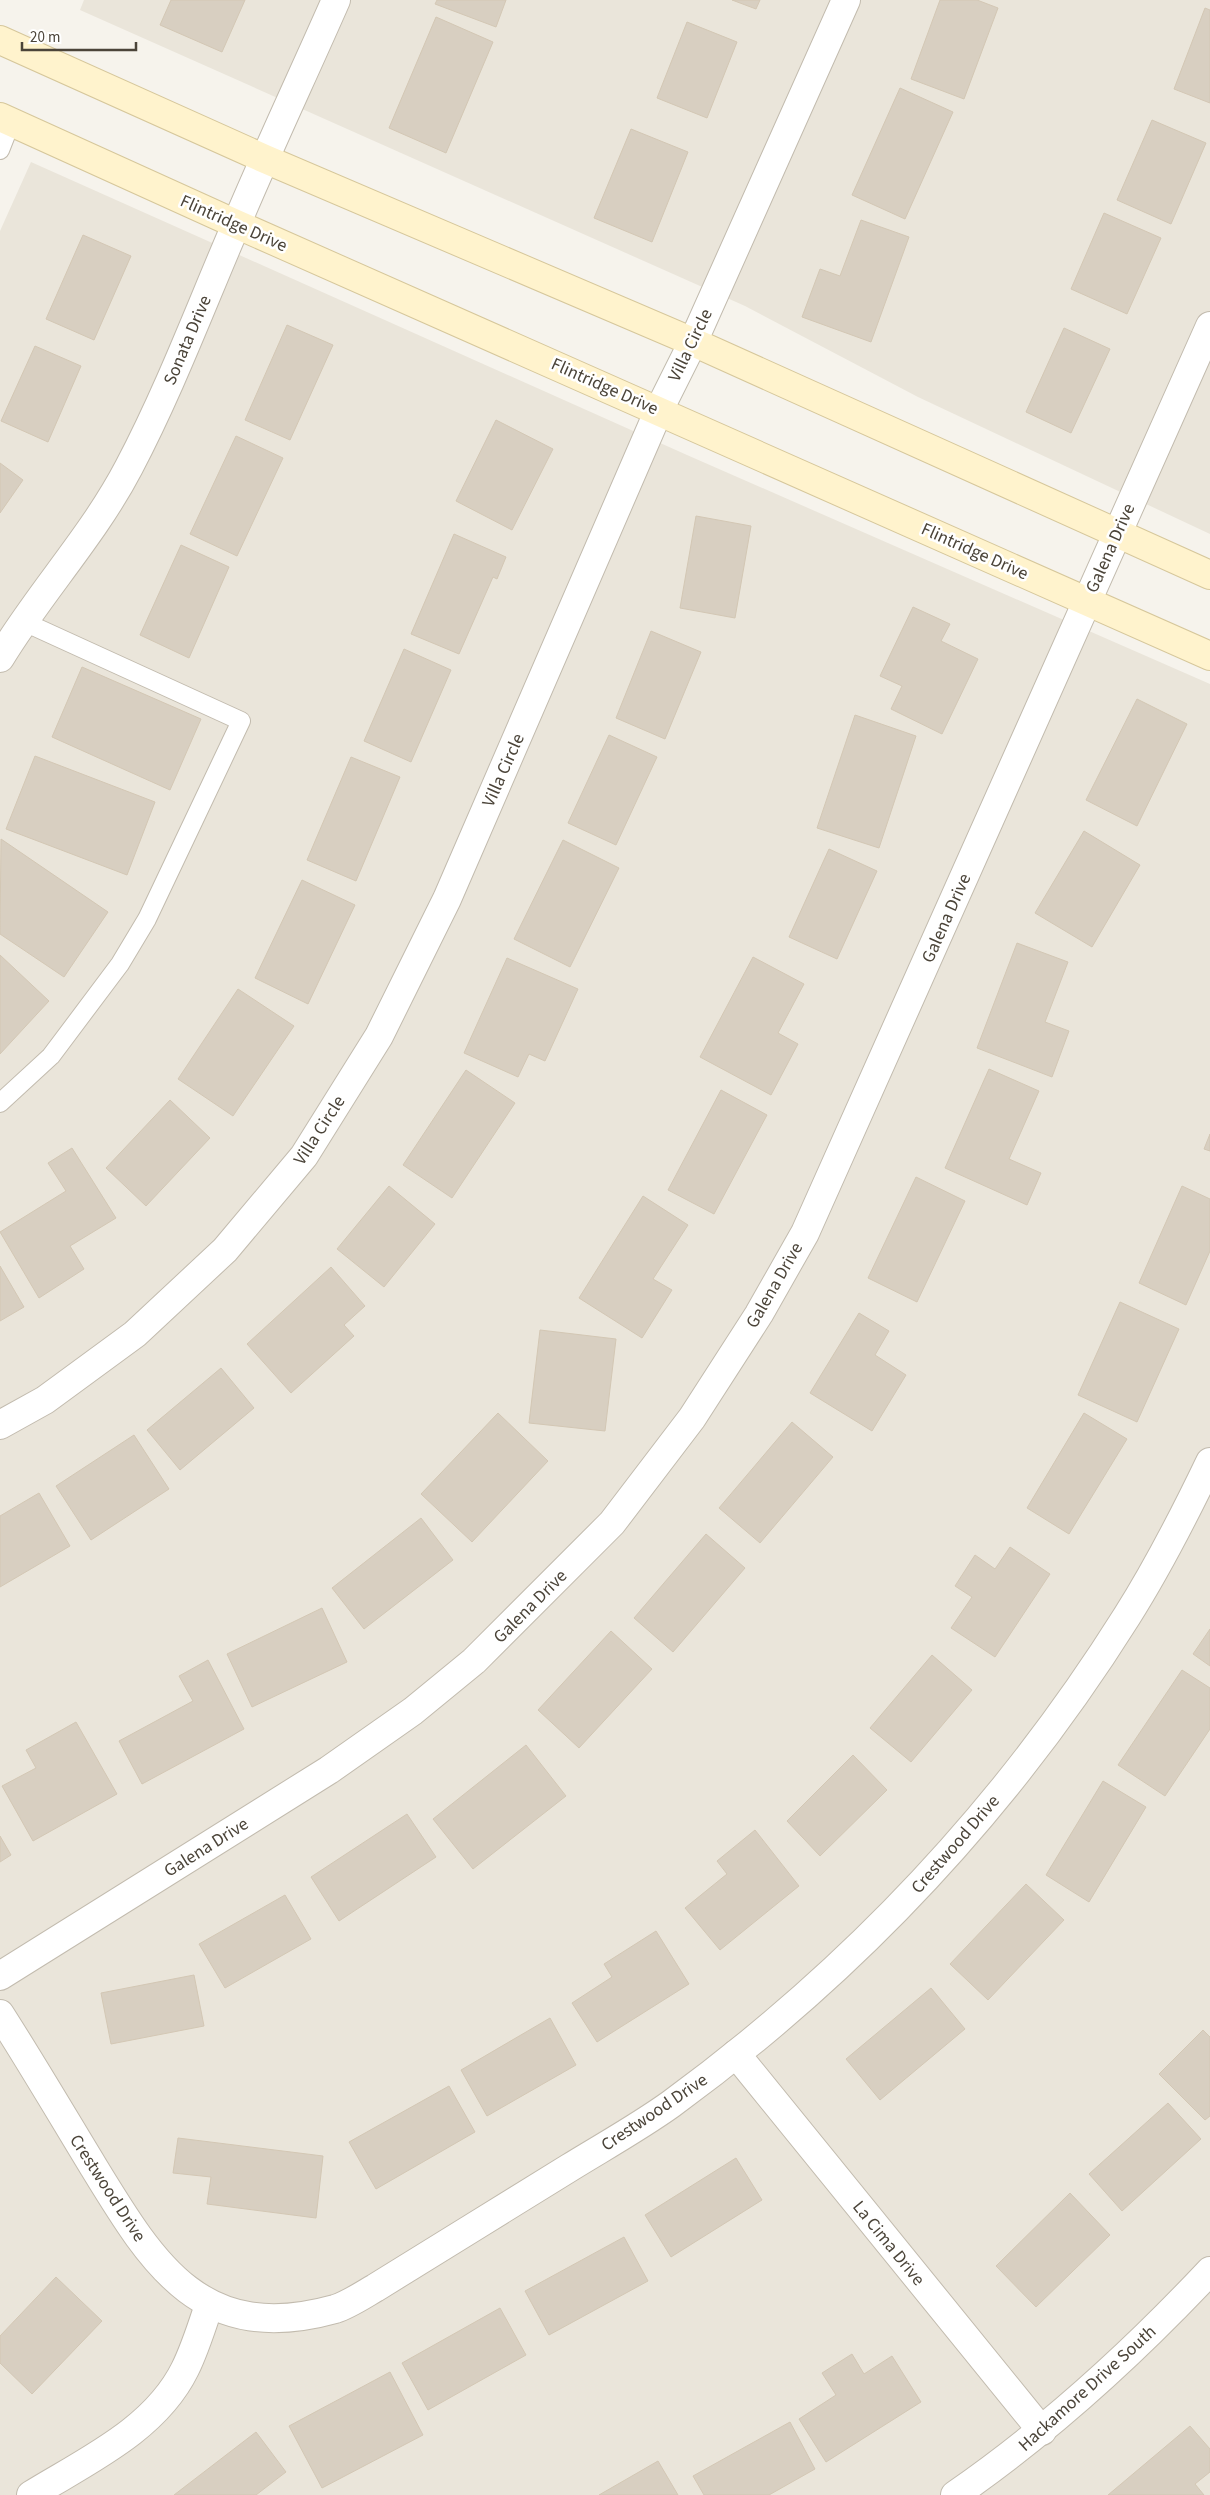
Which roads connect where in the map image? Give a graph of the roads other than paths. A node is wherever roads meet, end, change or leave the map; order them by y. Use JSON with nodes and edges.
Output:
{"nodes":[{"id":1,"x":336,"y":0,"type":"edge"},
{"id":2,"x":846,"y":0,"type":"edge"},
{"id":3,"x":0,"y":40,"type":"edge"},
{"id":4,"x":6,"y":119,"type":"edge"},
{"id":5,"x":0,"y":150,"type":"edge"},
{"id":6,"x":264,"y":158,"type":"junction"},
{"id":7,"x":236,"y":224,"type":"junction"},
{"id":8,"x":1210,"y":326,"type":"edge"},
{"id":9,"x":693,"y":342,"type":"junction"},
{"id":10,"x":659,"y":410,"type":"junction"},
{"id":11,"x":1116,"y":534,"type":"junction"},
{"id":12,"x":1210,"y":575,"type":"edge"},
{"id":13,"x":1087,"y":601,"type":"junction"},
{"id":14,"x":22,"y":621,"type":"junction"},
{"id":15,"x":1210,"y":656,"type":"edge"},
{"id":16,"x":0,"y":658,"type":"edge"},
{"id":17,"x":0,"y":1103,"type":"edge"},
{"id":18,"x":0,"y":1425,"type":"edge"},
{"id":19,"x":1210,"y":1462,"type":"edge"},
{"id":20,"x":0,"y":1976,"type":"edge"},
{"id":21,"x":0,"y":2014,"type":"edge"},
{"id":22,"x":736,"y":2054,"type":"junction"},
{"id":23,"x":1210,"y":2271,"type":"edge"},
{"id":24,"x":210,"y":2305,"type":"junction"},
{"id":25,"x":1042,"y":2431,"type":"junction"},
{"id":26,"x":31,"y":2495,"type":"edge"},
{"id":27,"x":955,"y":2495,"type":"edge"}],
"edges":[{"from":1,"to":6,"type":"street","name":"Sonata Drive"},
{"from":2,"to":9,"type":"street","name":"Villa Circle"},
{"from":3,"to":6,"type":"street"},
{"from":4,"to":5,"type":"lane"},
{"from":4,"to":7,"type":"street","name":"Flintridge Drive"},
{"from":6,"to":7,"type":"street","name":"Sonata Drive"},
{"from":6,"to":9,"type":"street"},
{"from":7,"to":10,"type":"street","name":"Flintridge Drive"},
{"from":7,"to":14,"type":"street","name":"Sonata Drive"},
{"from":8,"to":11,"type":"street","name":"Galena Drive"},
{"from":9,"to":10,"type":"street","name":"Villa Circle"},
{"from":9,"to":11,"type":"street"},
{"from":10,"to":13,"type":"street","name":"Flintridge Drive"},
{"from":10,"to":18,"type":"street","name":"Villa Circle"},
{"from":11,"to":12,"type":"street"},
{"from":11,"to":13,"type":"street","name":"Galena Drive"},
{"from":13,"to":15,"type":"street","name":"Flintridge Drive"},
{"from":13,"to":20,"type":"street","name":"Galena Drive"},
{"from":14,"to":16,"type":"street","name":"Sonata Drive"},
{"from":14,"to":17,"type":"lane"},
{"from":19,"to":22,"type":"street","name":"Crestwood Drive"},
{"from":21,"to":24,"type":"street","name":"Crestwood Drive"},
{"from":22,"to":24,"type":"street","name":"Crestwood Drive"},
{"from":22,"to":25,"type":"street","name":"La Cima Drive"},
{"from":23,"to":25,"type":"street","name":"Hackamore Drive South"},
{"from":24,"to":26,"type":"street"},
{"from":25,"to":27,"type":"street","name":"Hackamore Drive South"}]}
